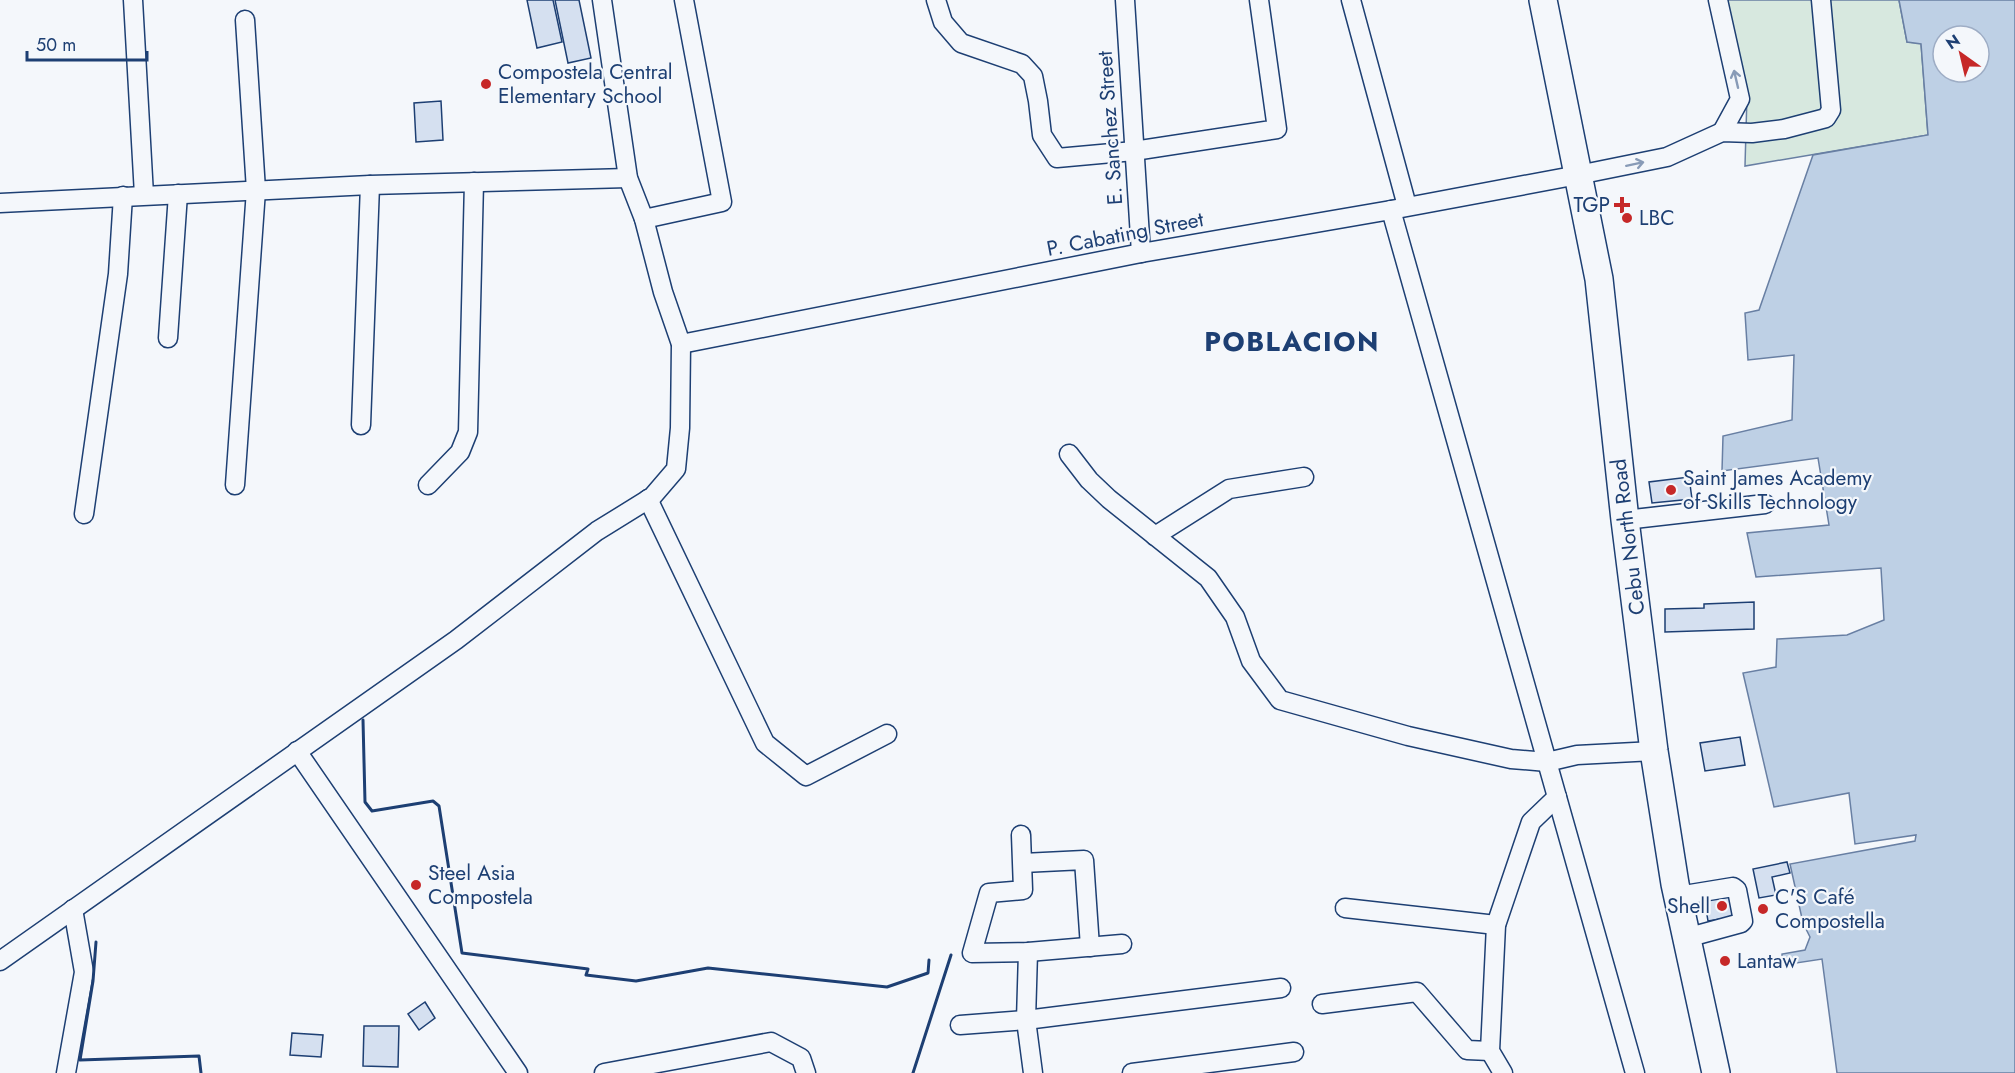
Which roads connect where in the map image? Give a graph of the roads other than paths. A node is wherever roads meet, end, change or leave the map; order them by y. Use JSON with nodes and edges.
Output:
{"nodes":[{"id":1,"x":133,"y":0,"type":"edge"},
{"id":2,"x":602,"y":0,"type":"edge"},
{"id":3,"x":684,"y":0,"type":"edge"},
{"id":4,"x":936,"y":0,"type":"edge"},
{"id":5,"x":1125,"y":0,"type":"edge"},
{"id":6,"x":1259,"y":0,"type":"edge"},
{"id":7,"x":1351,"y":0,"type":"edge"},
{"id":8,"x":1543,"y":0,"type":"edge"},
{"id":9,"x":1718,"y":0,"type":"edge"},
{"id":10,"x":1821,"y":0,"type":"edge"},
{"id":11,"x":245,"y":20,"type":"dead end"},
{"id":12,"x":1722,"y":132,"type":"junction"},
{"id":13,"x":1134,"y":151,"type":"junction"},
{"id":14,"x":1578,"y":175,"type":"junction"},
{"id":15,"x":628,"y":178,"type":"junction"},
{"id":16,"x":474,"y":182,"type":"junction"},
{"id":17,"x":370,"y":185,"type":"junction"},
{"id":18,"x":256,"y":190,"type":"junction"},
{"id":19,"x":178,"y":194,"type":"junction"},
{"id":20,"x":144,"y":195,"type":"junction"},
{"id":21,"x":123,"y":196,"type":"junction"},
{"id":22,"x":0,"y":203,"type":"edge"},
{"id":23,"x":1399,"y":208,"type":"junction"},
{"id":24,"x":644,"y":219,"type":"junction"},
{"id":25,"x":1141,"y":252,"type":"junction"},
{"id":26,"x":168,"y":338,"type":"dead end"},
{"id":27,"x":681,"y":344,"type":"junction"},
{"id":28,"x":361,"y":425,"type":"dead end"},
{"id":29,"x":1069,"y":453,"type":"dead end"},
{"id":30,"x":1304,"y":477,"type":"dead end"},
{"id":31,"x":235,"y":485,"type":"dead end"},
{"id":32,"x":428,"y":485,"type":"dead end"},
{"id":33,"x":648,"y":499,"type":"junction"},
{"id":34,"x":1764,"y":504,"type":"dead end"},
{"id":35,"x":84,"y":514,"type":"dead end"},
{"id":36,"x":1625,"y":520,"type":"junction"},
{"id":37,"x":1155,"y":536,"type":"junction"},
{"id":38,"x":887,"y":734,"type":"dead end"},
{"id":39,"x":1654,"y":751,"type":"junction"},
{"id":40,"x":297,"y":752,"type":"junction"},
{"id":41,"x":1547,"y":762,"type":"junction"},
{"id":42,"x":1557,"y":797,"type":"junction"},
{"id":43,"x":1021,"y":835,"type":"dead end"},
{"id":44,"x":1023,"y":863,"type":"junction"},
{"id":45,"x":1678,"y":896,"type":"junction"},
{"id":46,"x":1346,"y":908,"type":"dead end"},
{"id":47,"x":73,"y":909,"type":"junction"},
{"id":48,"x":1496,"y":925,"type":"junction"},
{"id":49,"x":1686,"y":938,"type":"junction"},
{"id":50,"x":1122,"y":944,"type":"dead end"},
{"id":51,"x":1090,"y":947,"type":"junction"},
{"id":52,"x":1028,"y":952,"type":"junction"},
{"id":53,"x":0,"y":961,"type":"edge"},
{"id":54,"x":1281,"y":988,"type":"dead end"},
{"id":55,"x":1322,"y":1004,"type":"dead end"},
{"id":56,"x":1026,"y":1020,"type":"junction"},
{"id":57,"x":960,"y":1025,"type":"dead end"},
{"id":58,"x":1490,"y":1051,"type":"junction"},
{"id":59,"x":1294,"y":1052,"type":"dead end"},
{"id":60,"x":66,"y":1073,"type":"edge"},
{"id":61,"x":518,"y":1073,"type":"edge"},
{"id":62,"x":604,"y":1073,"type":"edge"},
{"id":63,"x":806,"y":1073,"type":"edge"},
{"id":64,"x":1033,"y":1073,"type":"edge"},
{"id":65,"x":1132,"y":1073,"type":"edge"},
{"id":66,"x":1503,"y":1073,"type":"edge"},
{"id":67,"x":1635,"y":1073,"type":"edge"},
{"id":68,"x":1716,"y":1073,"type":"edge"}],
"edges":[{"from":1,"to":20,"type":"street"},
{"from":2,"to":15,"type":"street"},
{"from":3,"to":24,"type":"street"},
{"from":4,"to":13,"type":"street"},
{"from":5,"to":13,"type":"street","name":"E. Sanchez Street"},
{"from":6,"to":13,"type":"street"},
{"from":7,"to":23,"type":"street"},
{"from":8,"to":14,"type":"highway","name":"Cebu North Road"},
{"from":12,"to":9,"type":"street","one_way":true},
{"from":10,"to":12,"type":"street"},
{"from":11,"to":18,"type":"street"},
{"from":14,"to":12,"type":"street","name":"P. Cabating Street","one_way":true},
{"from":13,"to":25,"type":"street","name":"E. Sanchez Street"},
{"from":14,"to":23,"type":"street","name":"P. Cabating Street"},
{"from":14,"to":36,"type":"highway","name":"Cebu North Road"},
{"from":15,"to":16,"type":"street"},
{"from":15,"to":24,"type":"street"},
{"from":16,"to":17,"type":"street"},
{"from":16,"to":32,"type":"street"},
{"from":17,"to":18,"type":"street"},
{"from":17,"to":28,"type":"street"},
{"from":18,"to":19,"type":"street"},
{"from":18,"to":31,"type":"street"},
{"from":19,"to":20,"type":"street"},
{"from":19,"to":26,"type":"street"},
{"from":20,"to":21,"type":"street"},
{"from":21,"to":22,"type":"street"},
{"from":21,"to":35,"type":"street"},
{"from":23,"to":25,"type":"street","name":"P. Cabating Street"},
{"from":23,"to":41,"type":"street"},
{"from":24,"to":27,"type":"street"},
{"from":25,"to":27,"type":"street","name":"P. Cabating Street"},
{"from":27,"to":33,"type":"street"},
{"from":29,"to":37,"type":"street"},
{"from":30,"to":37,"type":"street"},
{"from":33,"to":38,"type":"street"},
{"from":33,"to":40,"type":"street"},
{"from":34,"to":36,"type":"street"},
{"from":36,"to":39,"type":"highway","name":"Cebu North Road"},
{"from":37,"to":41,"type":"street"},
{"from":39,"to":41,"type":"street"},
{"from":39,"to":45,"type":"highway","name":"Cebu North Road"},
{"from":40,"to":47,"type":"street"},
{"from":40,"to":61,"type":"street"},
{"from":41,"to":42,"type":"street"},
{"from":42,"to":48,"type":"street"},
{"from":42,"to":67,"type":"street"},
{"from":43,"to":44,"type":"street"},
{"from":44,"to":51,"type":"street"},
{"from":44,"to":52,"type":"street"},
{"from":45,"to":49,"type":"highway","name":"Cebu North Road"},
{"from":45,"to":49,"type":"street"},
{"from":46,"to":48,"type":"street"},
{"from":47,"to":53,"type":"street"},
{"from":47,"to":60,"type":"street"},
{"from":48,"to":58,"type":"street"},
{"from":49,"to":68,"type":"highway","name":"Cebu North Road"},
{"from":50,"to":51,"type":"street"},
{"from":51,"to":52,"type":"street"},
{"from":52,"to":56,"type":"street"},
{"from":54,"to":56,"type":"street"},
{"from":55,"to":58,"type":"street"},
{"from":56,"to":57,"type":"street"},
{"from":56,"to":64,"type":"street"},
{"from":58,"to":66,"type":"street"},
{"from":59,"to":65,"type":"street"},
{"from":62,"to":63,"type":"street"}]}
